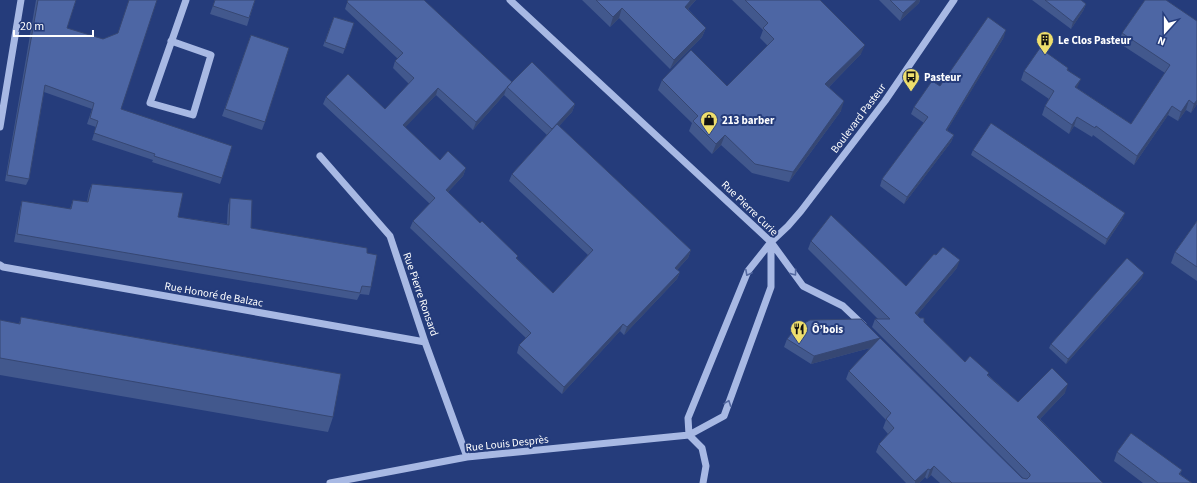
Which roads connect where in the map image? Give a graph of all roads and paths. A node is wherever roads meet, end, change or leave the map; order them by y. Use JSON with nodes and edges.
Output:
{"nodes":[{"id":1,"x":21,"y":0,"type":"edge"},
{"id":2,"x":186,"y":0,"type":"edge"},
{"id":3,"x":510,"y":0,"type":"edge"},
{"id":4,"x":954,"y":0,"type":"edge"},
{"id":5,"x":172,"y":41,"type":"junction"},
{"id":6,"x":0,"y":127,"type":"edge"},
{"id":7,"x":320,"y":156,"type":"dead end"},
{"id":8,"x":771,"y":242,"type":"junction"},
{"id":9,"x":0,"y":265,"type":"edge"},
{"id":10,"x":866,"y":328,"type":"edge"},
{"id":11,"x":426,"y":342,"type":"junction"},
{"id":12,"x":689,"y":435,"type":"junction"},
{"id":13,"x":467,"y":458,"type":"junction"},
{"id":14,"x":330,"y":483,"type":"edge"},
{"id":15,"x":704,"y":483,"type":"edge"}],
"edges":[{"from":1,"to":6,"type":"street"},
{"from":2,"to":5,"type":"street"},
{"from":3,"to":8,"type":"street","name":"Rue Pierre Curie"},
{"from":4,"to":8,"type":"street","name":"Boulevard Pasteur"},
{"from":5,"to":5,"type":"street"},
{"from":7,"to":11,"type":"street","name":"Rue Pierre Ronsard"},
{"from":8,"to":10,"type":"street","name":"Rue Pierre Curie","one_way":true},
{"from":8,"to":12,"type":"street","name":"Boulevard Pasteur","one_way":true},
{"from":12,"to":8,"type":"street","one_way":true},
{"from":9,"to":11,"type":"street","name":"Rue Honoré de Balzac"},
{"from":11,"to":13,"type":"street","name":"Rue Pierre Ronsard"},
{"from":12,"to":13,"type":"street","name":"Rue Louis Desprès"},
{"from":12,"to":15,"type":"street"},
{"from":13,"to":14,"type":"street","name":"Rue Louis Desprès"}]}
